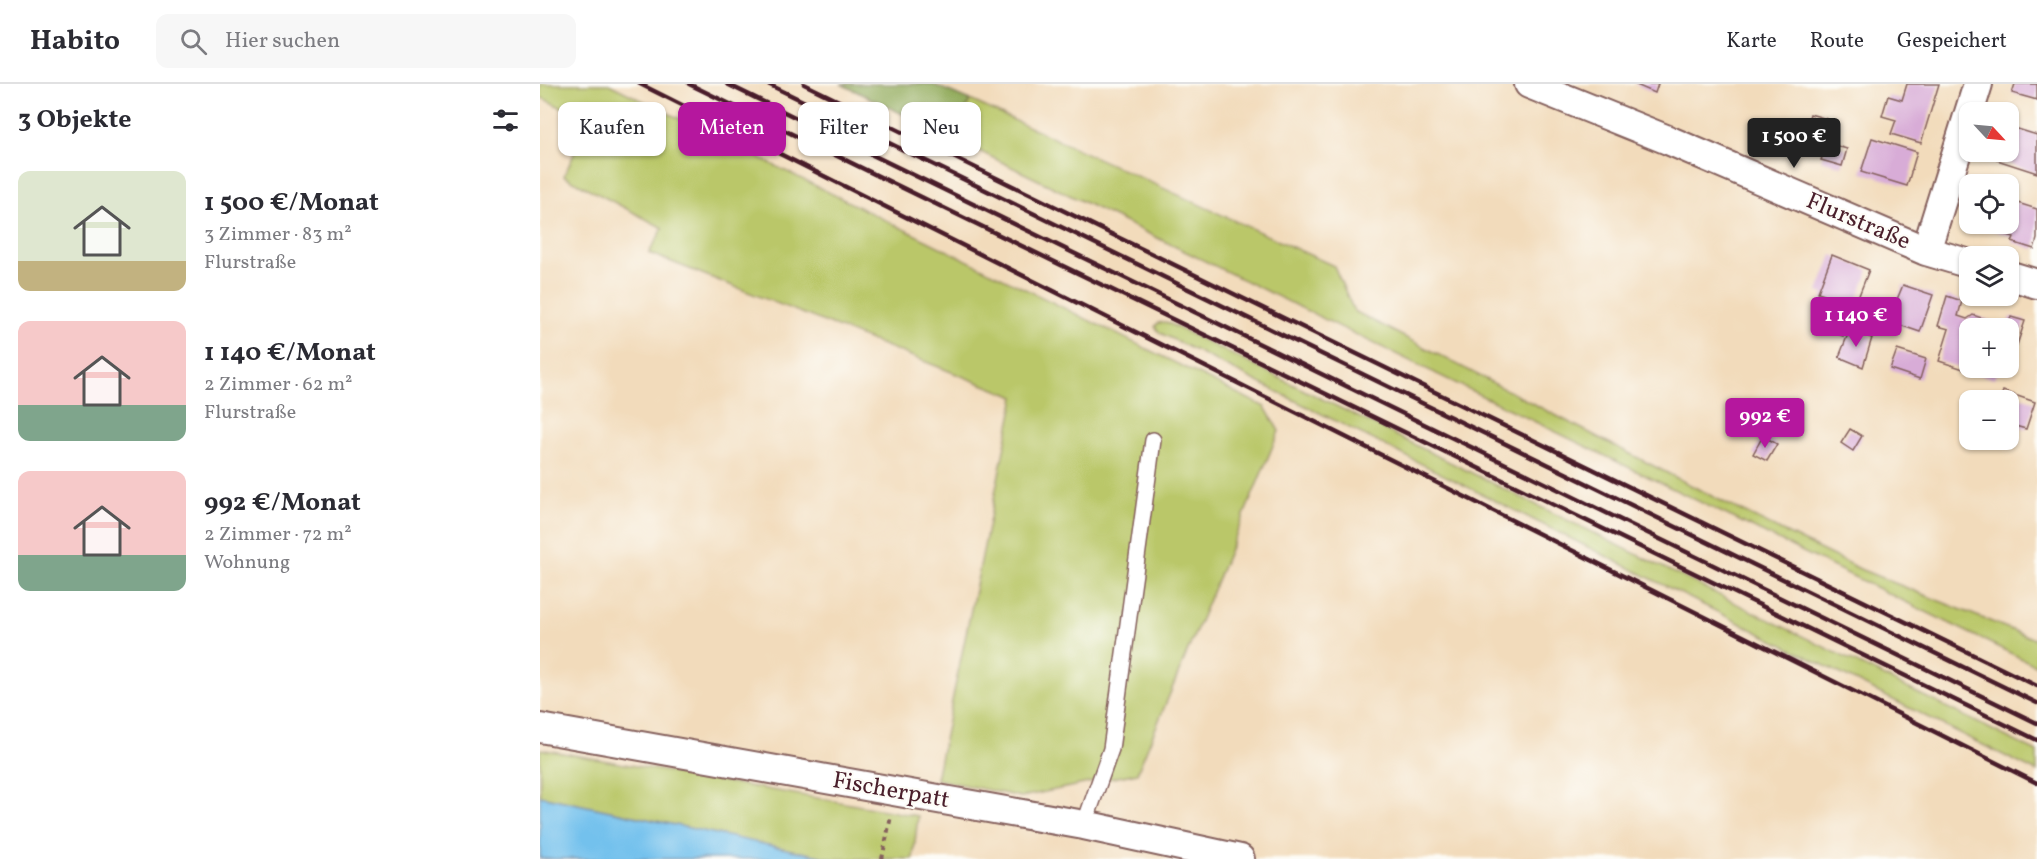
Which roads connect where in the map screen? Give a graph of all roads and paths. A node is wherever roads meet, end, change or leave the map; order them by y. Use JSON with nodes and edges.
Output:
{"nodes":[{"id":1,"x":1529,"y":84,"type":"edge"},
{"id":2,"x":1978,"y":84,"type":"edge"},
{"id":3,"x":1926,"y":251,"type":"junction"},
{"id":4,"x":1959,"y":261,"type":"edge"},
{"id":5,"x":2019,"y":278,"type":"edge"},
{"id":6,"x":2037,"y":284,"type":"edge"},
{"id":7,"x":1154,"y":440,"type":"dead end"},
{"id":8,"x":540,"y":728,"type":"edge"},
{"id":9,"x":896,"y":792,"type":"junction"},
{"id":10,"x":1084,"y":825,"type":"junction"},
{"id":11,"x":882,"y":859,"type":"edge"},
{"id":12,"x":1240,"y":859,"type":"edge"}],
"edges":[{"from":1,"to":3,"type":"street","name":"Flurstraße"},
{"from":2,"to":3,"type":"street","name":"Flurstraße"},
{"from":3,"to":4,"type":"street"},
{"from":5,"to":6,"type":"street"},
{"from":7,"to":10,"type":"lane"},
{"from":8,"to":9,"type":"street","name":"Fischerpatt"},
{"from":9,"to":10,"type":"street","name":"Fischerpatt"},
{"from":9,"to":11,"type":"path"},
{"from":10,"to":12,"type":"street","name":"Fischerpatt"}]}
